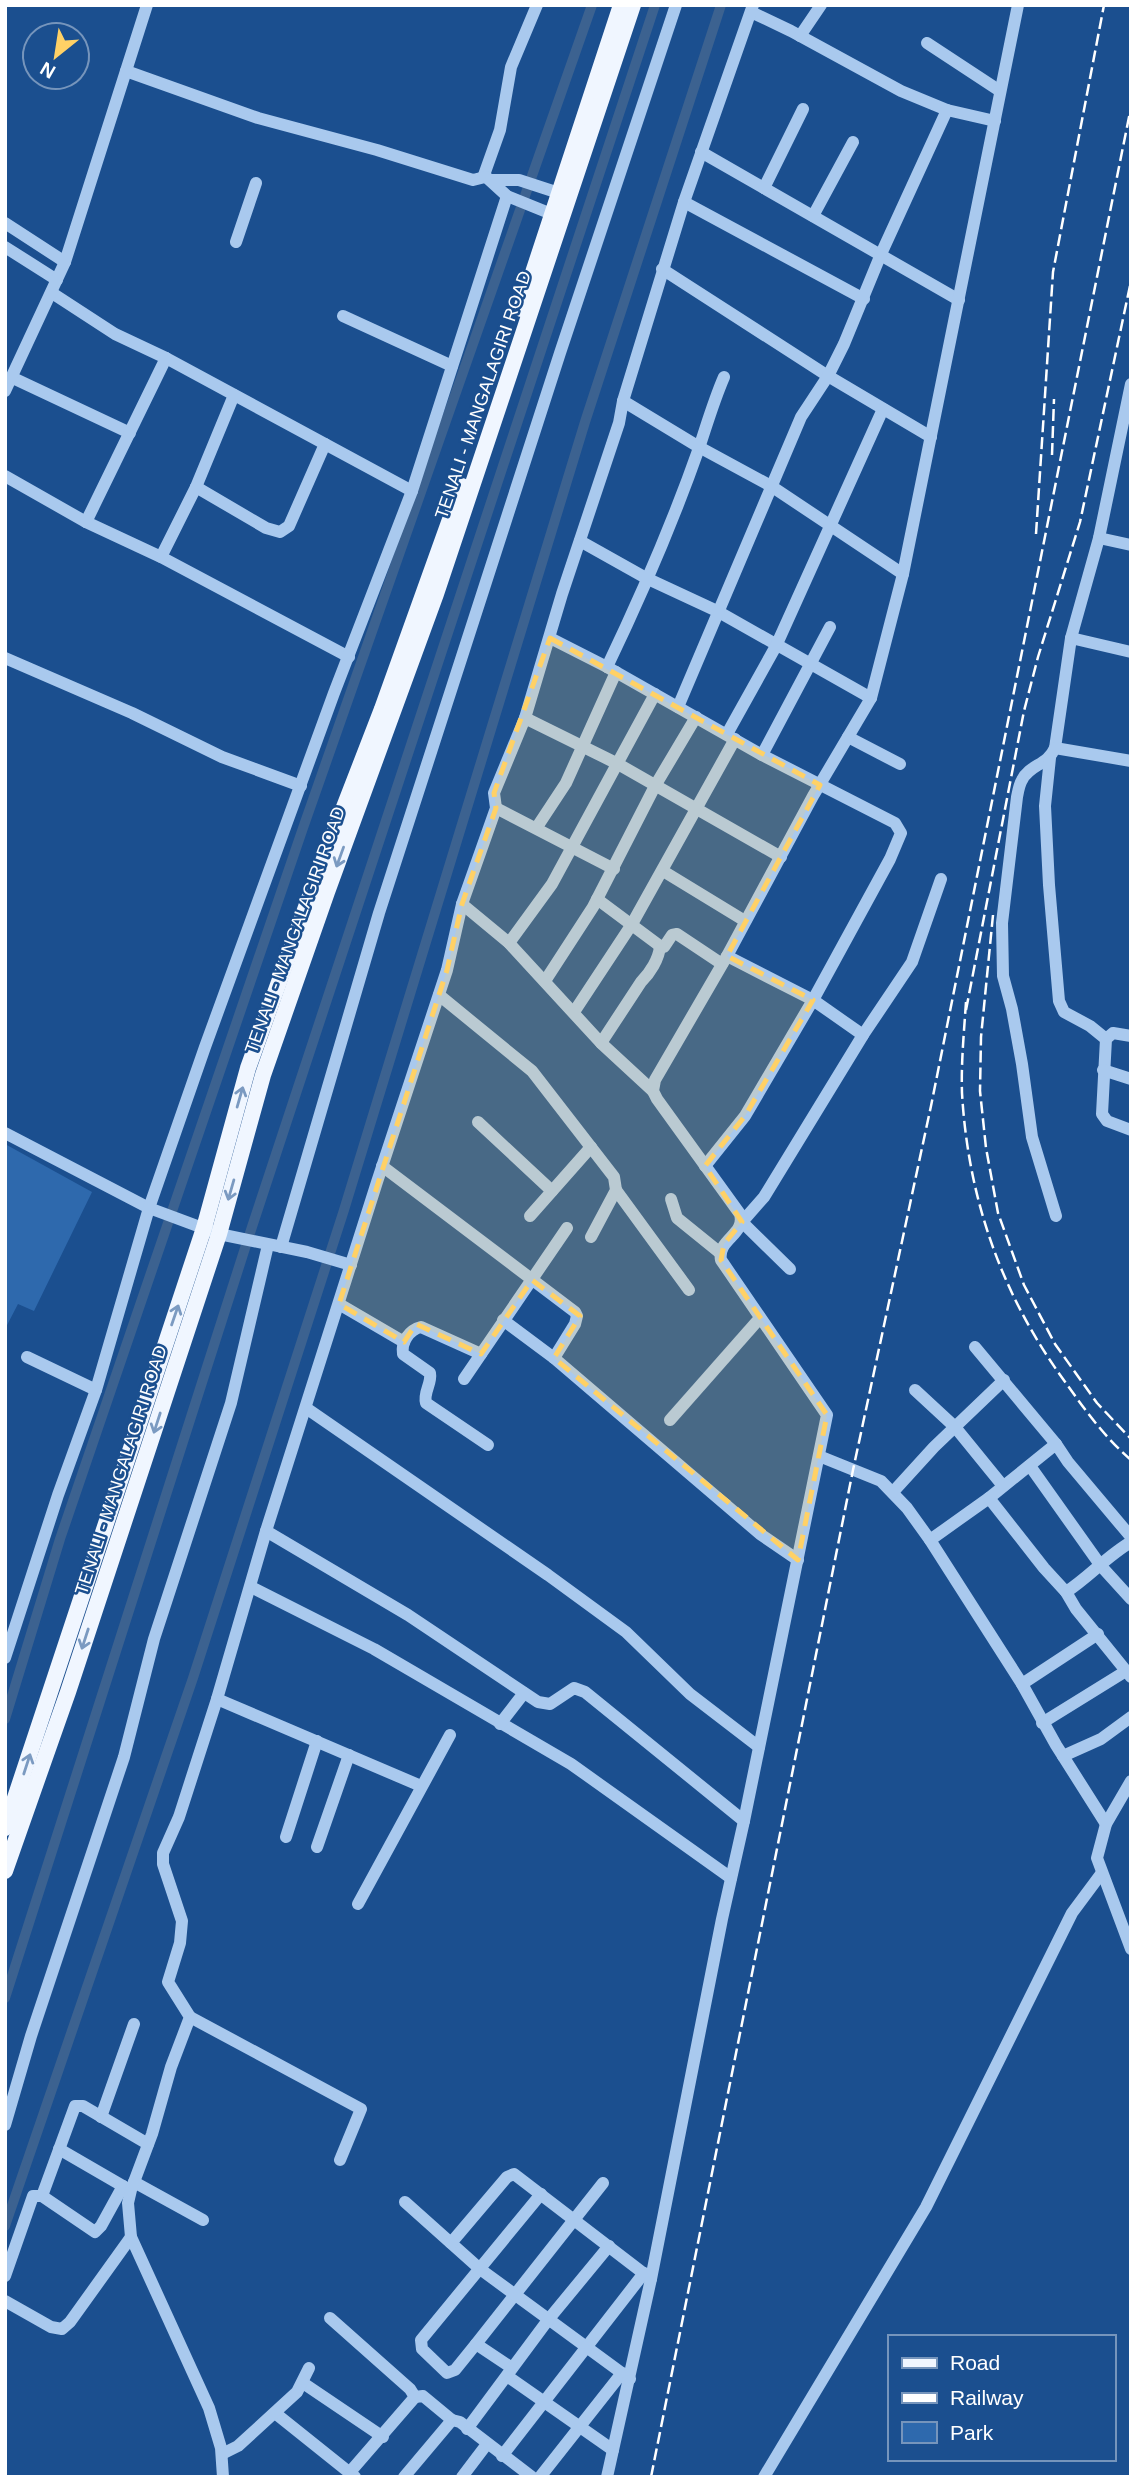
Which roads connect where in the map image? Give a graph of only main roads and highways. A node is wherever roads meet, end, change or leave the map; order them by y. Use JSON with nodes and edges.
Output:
{"nodes":[{"id":1,"x":621,"y":5,"type":"edge"},
{"id":2,"x":633,"y":5,"type":"edge"},
{"id":3,"x":560,"y":194,"type":"junction"},
{"id":4,"x":212,"y":1230,"type":"junction"},
{"id":5,"x":5,"y":1828,"type":"edge"},
{"id":6,"x":5,"y":1871,"type":"edge"}],
"edges":[{"from":1,"to":3,"type":"main road","name":"TENALI - MANGALAGIRI ROAD"},
{"from":2,"to":3,"type":"main road","name":"TENALI - MANGALAGIRI ROAD"},
{"from":3,"to":4,"type":"main road","name":"TENALI - MANGALAGIRI ROAD"},
{"from":5,"to":4,"type":"main road","name":"TENALI - MANGALAGIRI ROAD","one_way":true},
{"from":4,"to":6,"type":"main road","name":"TENALI - MANGALAGIRI ROAD","one_way":true}]}
